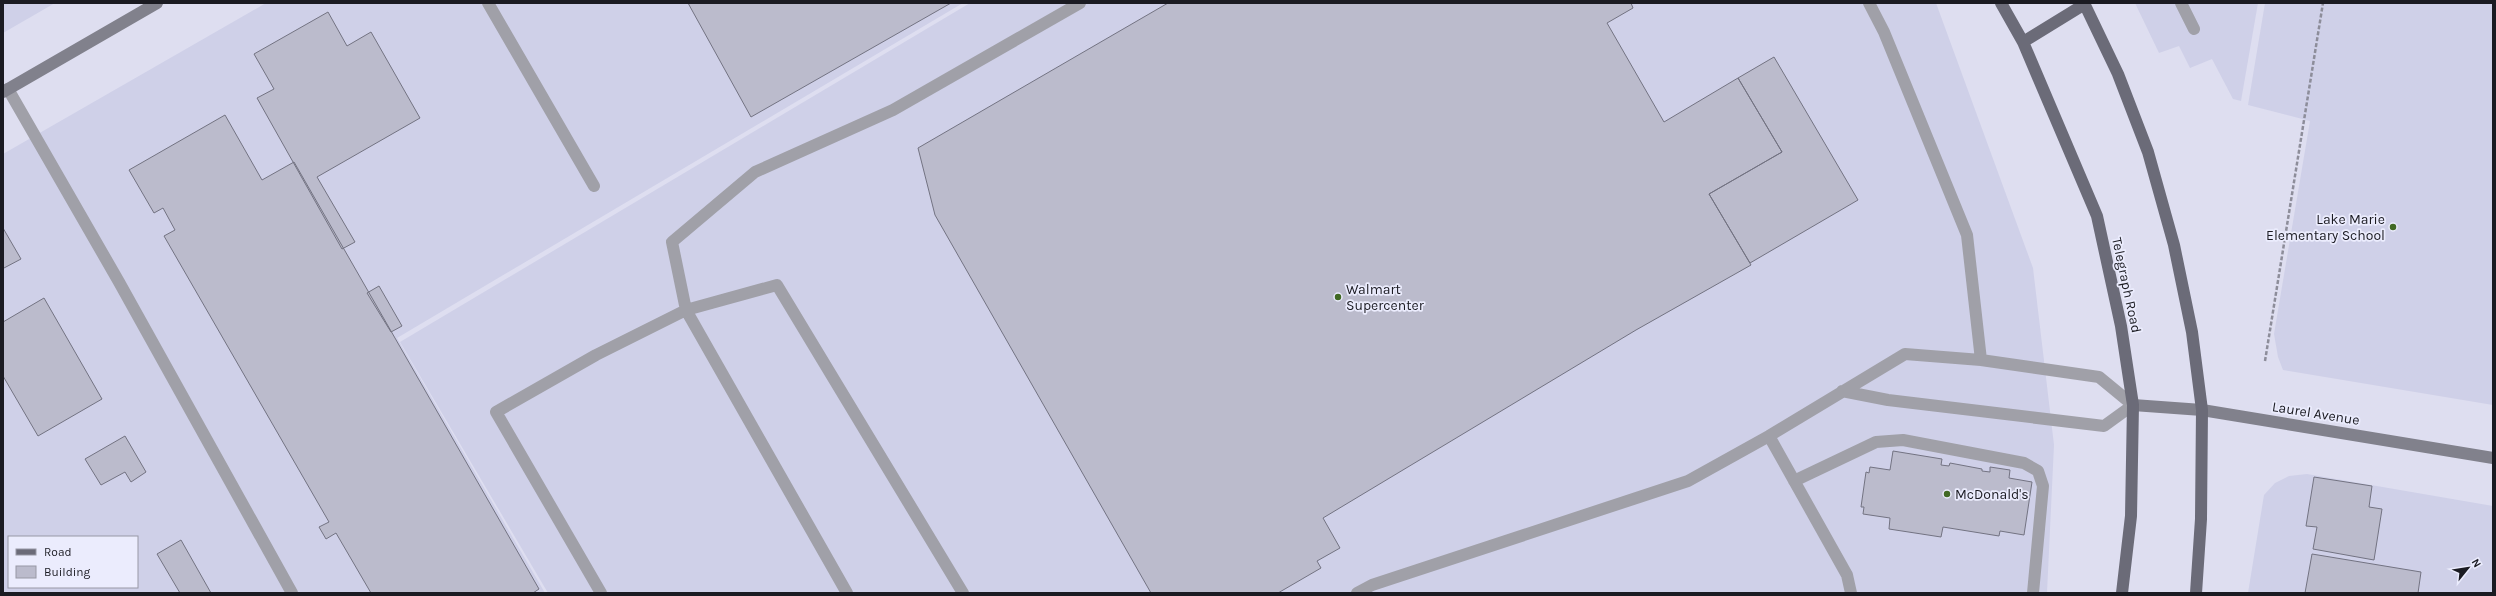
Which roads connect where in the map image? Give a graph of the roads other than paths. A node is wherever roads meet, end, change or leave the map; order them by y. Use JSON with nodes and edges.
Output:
{"nodes":[{"id":1,"x":157,"y":3,"type":"edge"},
{"id":2,"x":488,"y":3,"type":"edge"},
{"id":3,"x":1080,"y":3,"type":"edge"},
{"id":4,"x":1869,"y":3,"type":"edge"},
{"id":5,"x":2001,"y":3,"type":"edge"},
{"id":6,"x":2085,"y":3,"type":"edge"},
{"id":7,"x":2181,"y":3,"type":"edge"},
{"id":8,"x":2194,"y":29,"type":"dead end"},
{"id":9,"x":2023,"y":42,"type":"junction"},
{"id":10,"x":6,"y":91,"type":"edge"},
{"id":11,"x":594,"y":186,"type":"dead end"},
{"id":12,"x":686,"y":310,"type":"junction"},
{"id":13,"x":1981,"y":360,"type":"junction"},
{"id":14,"x":1842,"y":391,"type":"junction"},
{"id":15,"x":2133,"y":405,"type":"junction"},
{"id":16,"x":2202,"y":410,"type":"junction"},
{"id":17,"x":1769,"y":436,"type":"junction"},
{"id":18,"x":2493,"y":458,"type":"edge"},
{"id":19,"x":1794,"y":480,"type":"junction"},
{"id":20,"x":292,"y":593,"type":"edge"},
{"id":21,"x":601,"y":593,"type":"edge"},
{"id":22,"x":847,"y":593,"type":"edge"},
{"id":23,"x":963,"y":593,"type":"edge"},
{"id":24,"x":1357,"y":593,"type":"edge"},
{"id":25,"x":1851,"y":593,"type":"edge"},
{"id":26,"x":2033,"y":593,"type":"edge"},
{"id":27,"x":2122,"y":593,"type":"edge"},
{"id":28,"x":2196,"y":593,"type":"edge"}],
"edges":[{"from":1,"to":10,"type":"street"},
{"from":2,"to":11,"type":"lane"},
{"from":3,"to":12,"type":"lane"},
{"from":4,"to":13,"type":"lane"},
{"from":5,"to":9,"type":"main road","name":"Telegraph Road"},
{"from":6,"to":9,"type":"main road"},
{"from":6,"to":16,"type":"main road"},
{"from":7,"to":8,"type":"lane"},
{"from":9,"to":15,"type":"main road","name":"Telegraph Road"},
{"from":10,"to":20,"type":"lane"},
{"from":12,"to":21,"type":"lane"},
{"from":12,"to":22,"type":"lane"},
{"from":12,"to":23,"type":"lane"},
{"from":13,"to":14,"type":"lane"},
{"from":13,"to":15,"type":"lane"},
{"from":14,"to":15,"type":"lane"},
{"from":14,"to":17,"type":"lane"},
{"from":15,"to":16,"type":"street","name":"Laurel Avenue"},
{"from":15,"to":27,"type":"main road","name":"Telegraph Road"},
{"from":16,"to":18,"type":"street","name":"Laurel Avenue"},
{"from":16,"to":28,"type":"main road"},
{"from":17,"to":19,"type":"lane"},
{"from":17,"to":24,"type":"lane"},
{"from":19,"to":25,"type":"lane"},
{"from":19,"to":26,"type":"lane"}]}
